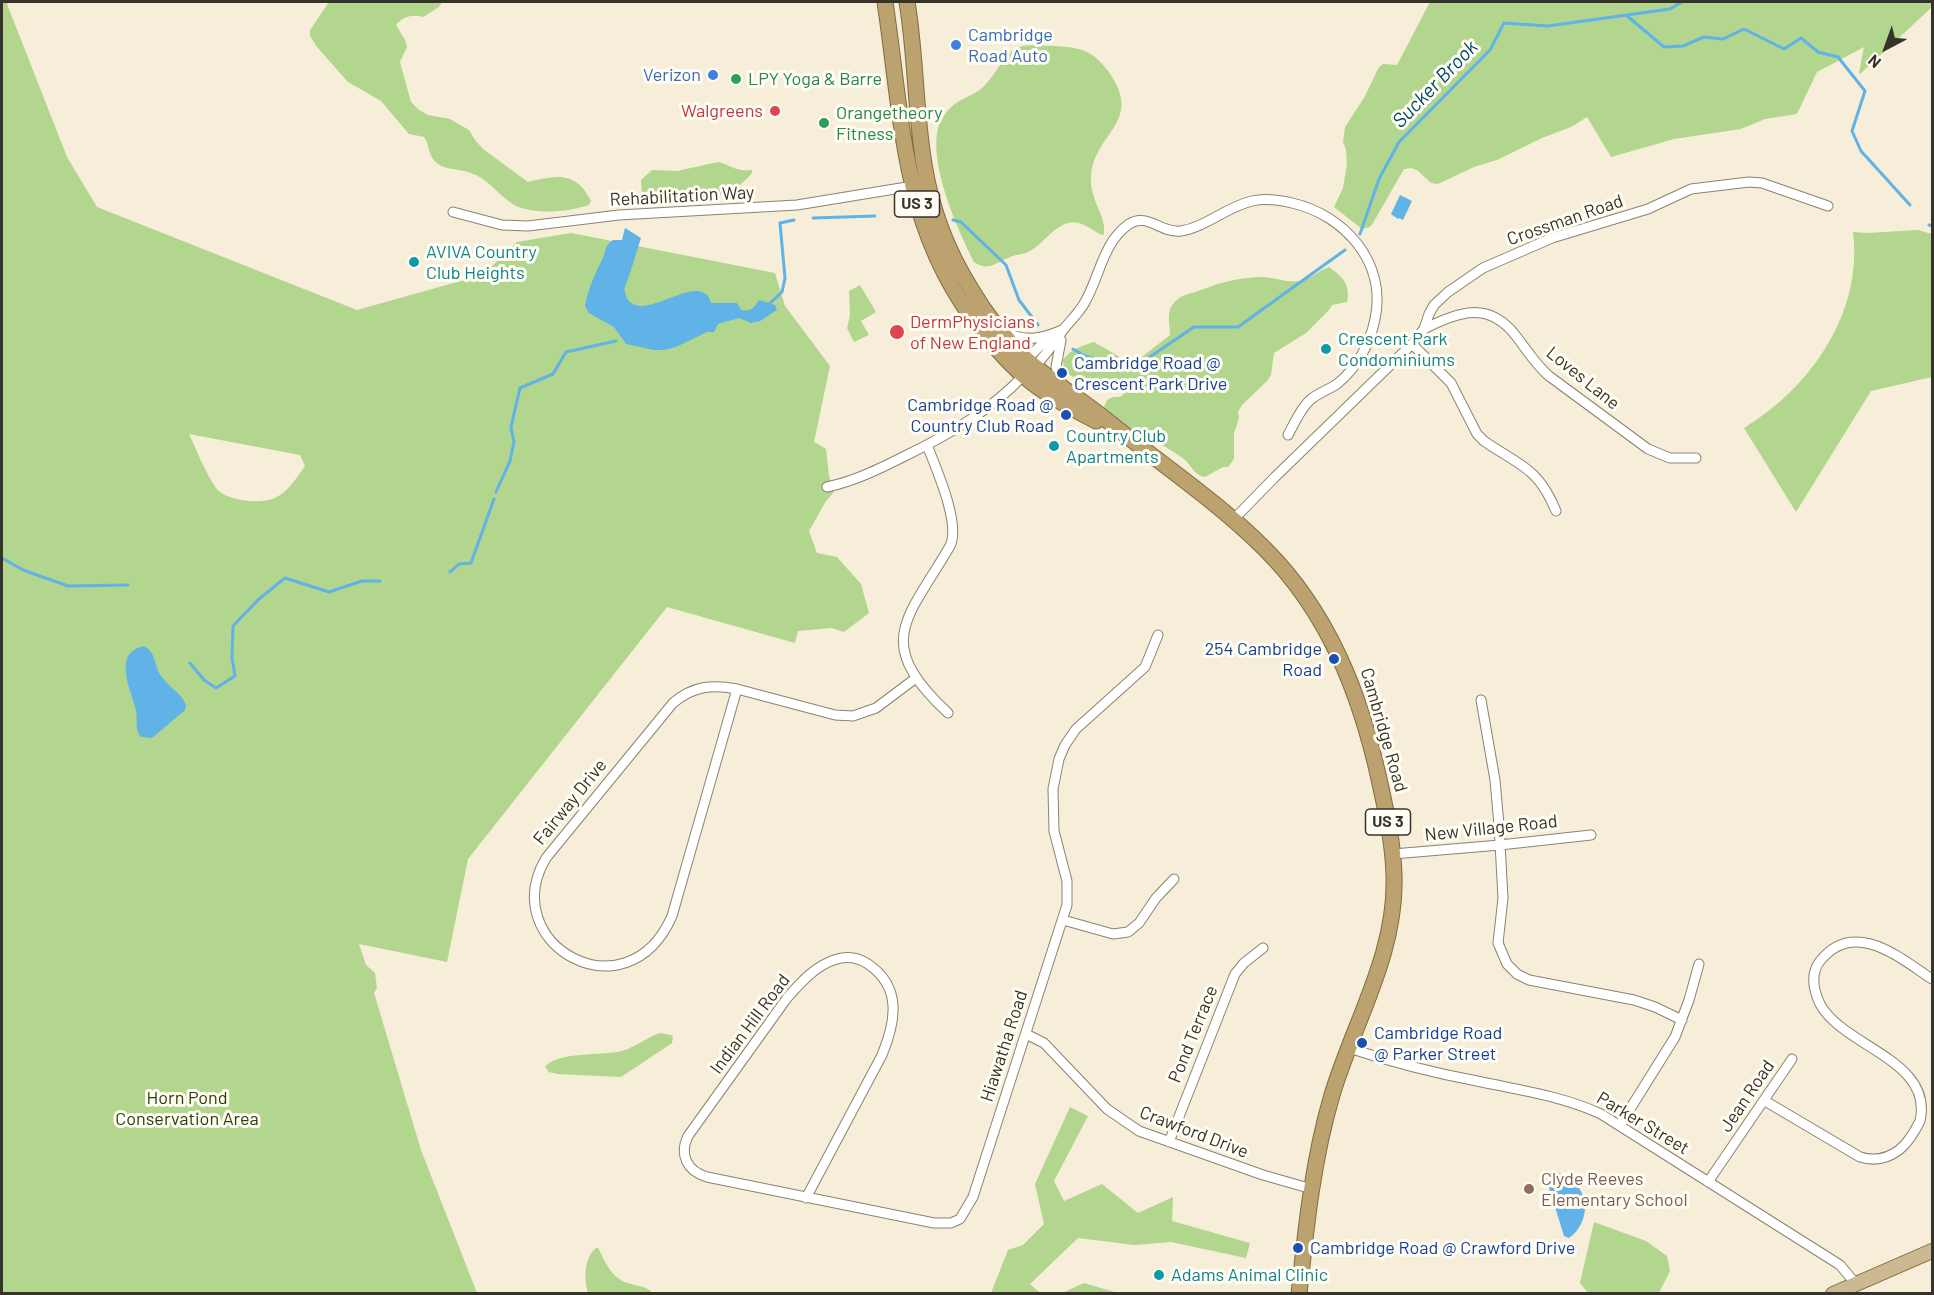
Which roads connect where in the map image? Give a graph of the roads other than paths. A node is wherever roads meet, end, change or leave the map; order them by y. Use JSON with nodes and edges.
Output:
{"nodes":[{"id":1,"x":885,"y":2,"type":"edge"},
{"id":2,"x":907,"y":2,"type":"edge"},
{"id":3,"x":915,"y":74,"type":"junction"},
{"id":4,"x":896,"y":77,"type":"junction"},
{"id":5,"x":913,"y":186,"type":"junction"},
{"id":6,"x":1828,"y":206,"type":"dead end"},
{"id":7,"x":453,"y":212,"type":"dead end"},
{"id":8,"x":987,"y":314,"type":"junction"},
{"id":9,"x":1064,"y":329,"type":"junction"},
{"id":10,"x":1424,"y":329,"type":"junction"},
{"id":11,"x":1052,"y":334,"type":"junction"},
{"id":12,"x":1412,"y":344,"type":"junction"},
{"id":13,"x":1028,"y":367,"type":"junction"},
{"id":14,"x":1067,"y":391,"type":"junction"},
{"id":15,"x":1288,"y":435,"type":"dead end"},
{"id":16,"x":1126,"y":436,"type":"junction"},
{"id":17,"x":927,"y":445,"type":"junction"},
{"id":18,"x":1696,"y":458,"type":"dead end"},
{"id":19,"x":827,"y":487,"type":"dead end"},
{"id":20,"x":1556,"y":511,"type":"dead end"},
{"id":21,"x":1233,"y":520,"type":"junction"},
{"id":22,"x":1158,"y":634,"type":"dead end"},
{"id":23,"x":916,"y":678,"type":"junction"},
{"id":24,"x":737,"y":689,"type":"junction"},
{"id":25,"x":1481,"y":700,"type":"dead end"},
{"id":26,"x":948,"y":712,"type":"dead end"},
{"id":27,"x":1592,"y":835,"type":"dead end"},
{"id":28,"x":1500,"y":845,"type":"junction"},
{"id":29,"x":1393,"y":854,"type":"junction"},
{"id":30,"x":1174,"y":879,"type":"dead end"},
{"id":31,"x":1063,"y":920,"type":"junction"},
{"id":32,"x":1263,"y":948,"type":"dead end"},
{"id":33,"x":1699,"y":964,"type":"dead end"},
{"id":34,"x":1932,"y":980,"type":"edge"},
{"id":35,"x":1682,"y":1020,"type":"junction"},
{"id":36,"x":1026,"y":1034,"type":"junction"},
{"id":37,"x":1349,"y":1048,"type":"junction"},
{"id":38,"x":1792,"y":1059,"type":"dead end"},
{"id":39,"x":1765,"y":1101,"type":"junction"},
{"id":40,"x":1620,"y":1125,"type":"junction"},
{"id":41,"x":1169,"y":1142,"type":"junction"},
{"id":42,"x":686,"y":1161,"type":"joint"},
{"id":43,"x":1708,"y":1182,"type":"junction"},
{"id":44,"x":1312,"y":1189,"type":"junction"},
{"id":45,"x":806,"y":1198,"type":"junction"},
{"id":46,"x":1932,"y":1251,"type":"edge"},
{"id":47,"x":1855,"y":1283,"type":"junction"},
{"id":48,"x":1299,"y":1293,"type":"edge"},
{"id":49,"x":1833,"y":1293,"type":"edge"}],
"edges":[{"from":1,"to":4,"type":"highway","name":"Cambridge Road","number":"US 3"},
{"from":2,"to":3,"type":"highway","name":"Cambridge Road","number":"US 3"},
{"from":3,"to":4,"type":"highway"},
{"from":3,"to":8,"type":"highway","name":"Cambridge Road","number":"US 3"},
{"from":4,"to":5,"type":"highway","name":"Cambridge Road","number":"US 3"},
{"from":5,"to":7,"type":"street","name":"Rehabilitation Way"},
{"from":5,"to":13,"type":"highway","name":"Cambridge Road","number":"US 3"},
{"from":6,"to":10,"type":"street","name":"Crossman Road"},
{"from":8,"to":11,"type":"street"},
{"from":8,"to":13,"type":"highway","name":"Cambridge Road","number":"US 3"},
{"from":9,"to":11,"type":"street"},
{"from":9,"to":13,"type":"street"},
{"from":9,"to":14,"type":"street"},
{"from":9,"to":15,"type":"street"},
{"from":10,"to":12,"type":"street","name":"Crossman Road"},
{"from":10,"to":18,"type":"street","name":"Loves Lane"},
{"from":11,"to":13,"type":"street"},
{"from":12,"to":20,"type":"street"},
{"from":12,"to":21,"type":"street","name":"Crossman Road"},
{"from":13,"to":14,"type":"highway","name":"Cambridge Road","number":"US 3"},
{"from":13,"to":16,"type":"highway","name":"Cambridge Road","number":"US 3"},
{"from":13,"to":17,"type":"street"},
{"from":14,"to":16,"type":"highway","name":"Cambridge Road","number":"US 3"},
{"from":16,"to":21,"type":"highway","name":"Cambridge Road","number":"US 3"},
{"from":17,"to":19,"type":"street"},
{"from":17,"to":23,"type":"street"},
{"from":21,"to":29,"type":"highway","name":"Cambridge Road","number":"US 3"},
{"from":22,"to":31,"type":"street","name":"Hiawatha Road"},
{"from":23,"to":24,"type":"street","name":"Fairway Drive"},
{"from":23,"to":26,"type":"street"},
{"from":24,"to":24,"type":"street","name":"Fairway Drive"},
{"from":25,"to":28,"type":"street"},
{"from":27,"to":28,"type":"street","name":"New Village Road"},
{"from":28,"to":29,"type":"street","name":"New Village Road"},
{"from":28,"to":35,"type":"street"},
{"from":29,"to":37,"type":"highway","name":"Cambridge Road","number":"US 3"},
{"from":30,"to":31,"type":"street"},
{"from":31,"to":36,"type":"street","name":"Hiawatha Road"},
{"from":32,"to":41,"type":"street","name":"Pond Terrace"},
{"from":33,"to":35,"type":"street"},
{"from":34,"to":39,"type":"street"},
{"from":35,"to":40,"type":"street"},
{"from":36,"to":41,"type":"street","name":"Crawford Drive"},
{"from":36,"to":45,"type":"street","name":"Hiawatha Road"},
{"from":37,"to":40,"type":"street","name":"Parker Street"},
{"from":37,"to":44,"type":"highway","name":"Cambridge Road","number":"US 3"},
{"from":38,"to":39,"type":"street","name":"Jean Road"},
{"from":39,"to":43,"type":"street","name":"Jean Road"},
{"from":40,"to":43,"type":"street","name":"Parker Street"},
{"from":41,"to":44,"type":"street","name":"Crawford Drive"},
{"from":42,"to":45,"type":"street","name":"Hiawatha Road"},
{"from":42,"to":45,"type":"street","name":"Indian Hill Road"},
{"from":43,"to":47,"type":"street","name":"Parker Street"},
{"from":44,"to":48,"type":"highway","name":"Cambridge Road","number":"US 3"},
{"from":46,"to":47,"type":"main road"},
{"from":47,"to":49,"type":"main road"}]}
